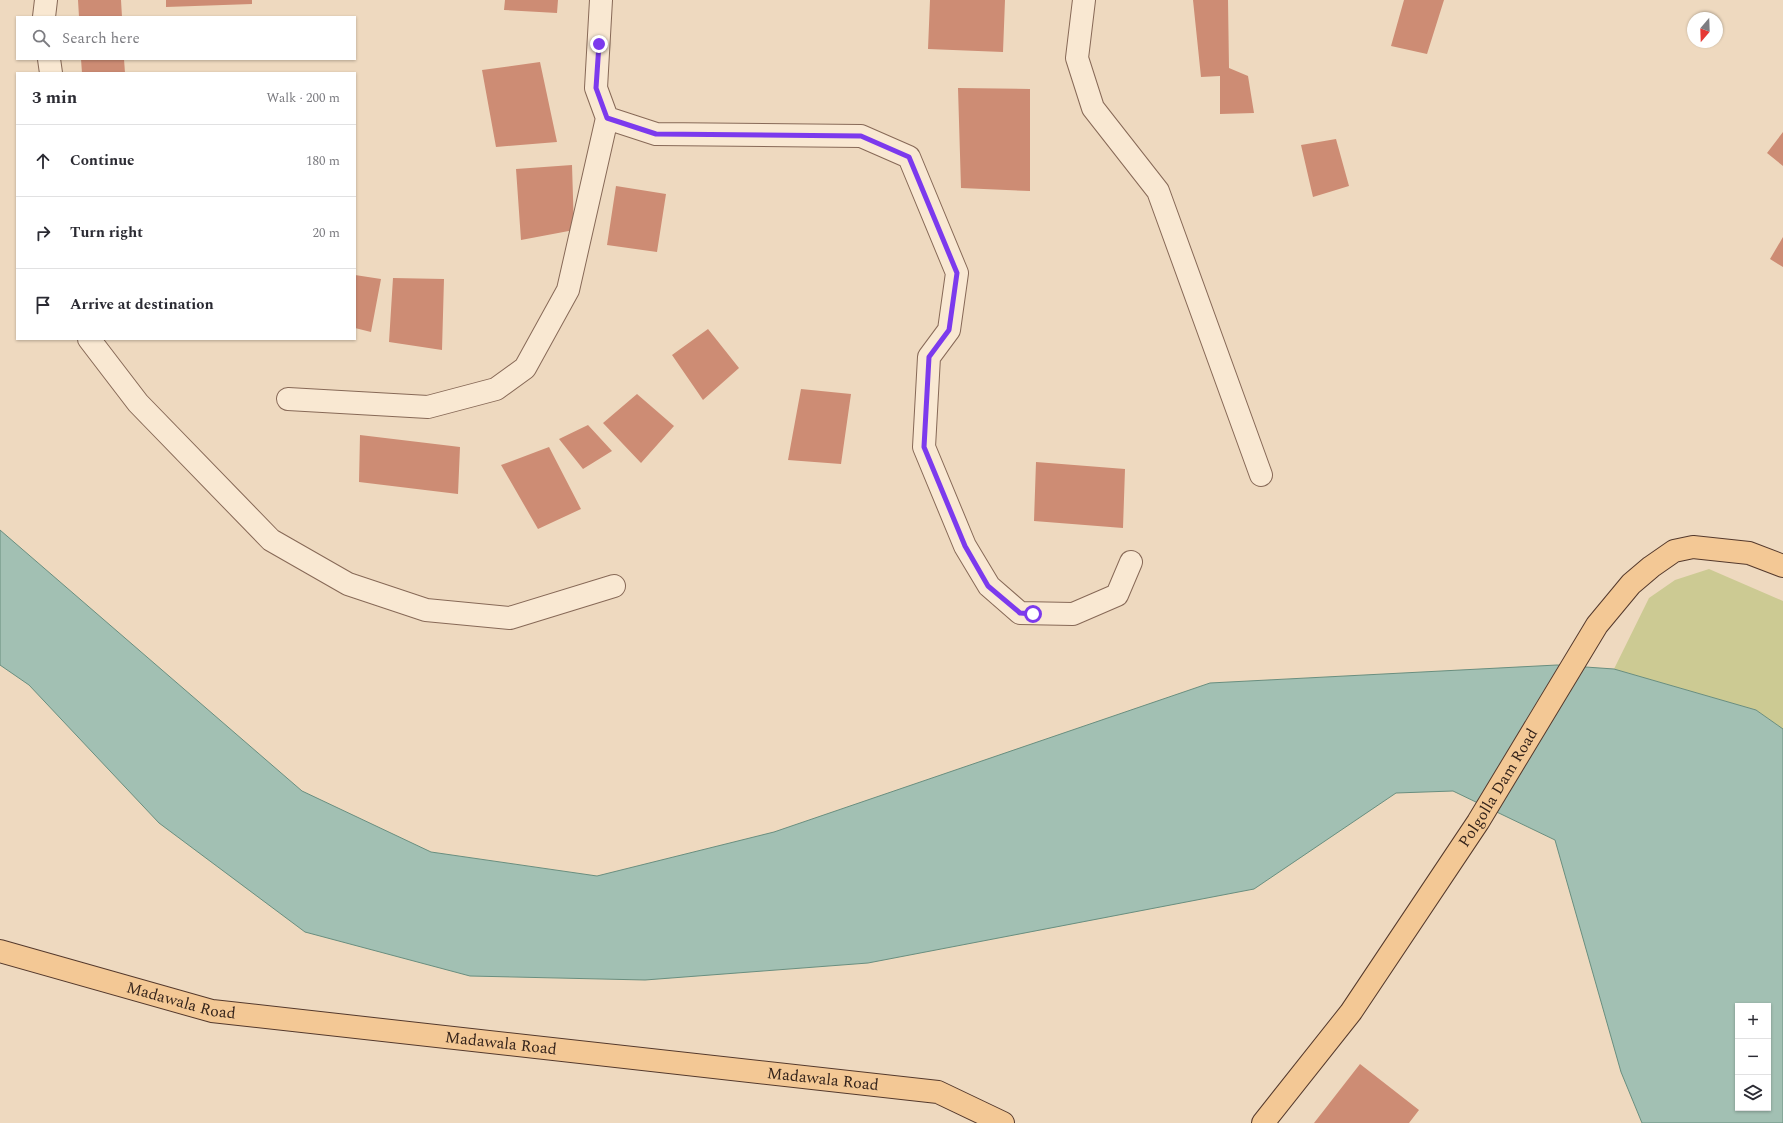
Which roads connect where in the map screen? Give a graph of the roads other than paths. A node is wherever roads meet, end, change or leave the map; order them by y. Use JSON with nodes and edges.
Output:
{"nodes":[{"id":1,"x":46,"y":0,"type":"edge"},
{"id":2,"x":601,"y":0,"type":"edge"},
{"id":3,"x":1084,"y":0,"type":"edge"},
{"id":4,"x":44,"y":16,"type":"edge"},
{"id":5,"x":49,"y":60,"type":"edge"},
{"id":6,"x":51,"y":72,"type":"edge"},
{"id":7,"x":607,"y":118,"type":"junction"},
{"id":8,"x":90,"y":340,"type":"edge"},
{"id":9,"x":288,"y":399,"type":"dead end"},
{"id":10,"x":1261,"y":475,"type":"dead end"},
{"id":11,"x":1131,"y":562,"type":"dead end"},
{"id":12,"x":1783,"y":566,"type":"edge"},
{"id":13,"x":614,"y":586,"type":"dead end"},
{"id":14,"x":0,"y":951,"type":"edge"},
{"id":15,"x":1003,"y":1123,"type":"edge"},
{"id":16,"x":1263,"y":1123,"type":"edge"}],
"edges":[{"from":1,"to":4,"type":"street"},
{"from":2,"to":7,"type":"street"},
{"from":3,"to":10,"type":"street"},
{"from":5,"to":6,"type":"street"},
{"from":7,"to":9,"type":"street"},
{"from":7,"to":11,"type":"street"},
{"from":8,"to":13,"type":"street"},
{"from":12,"to":16,"type":"main road","name":"Polgolla Dam Road"},
{"from":14,"to":15,"type":"main road","name":"Madawala Road"}]}
